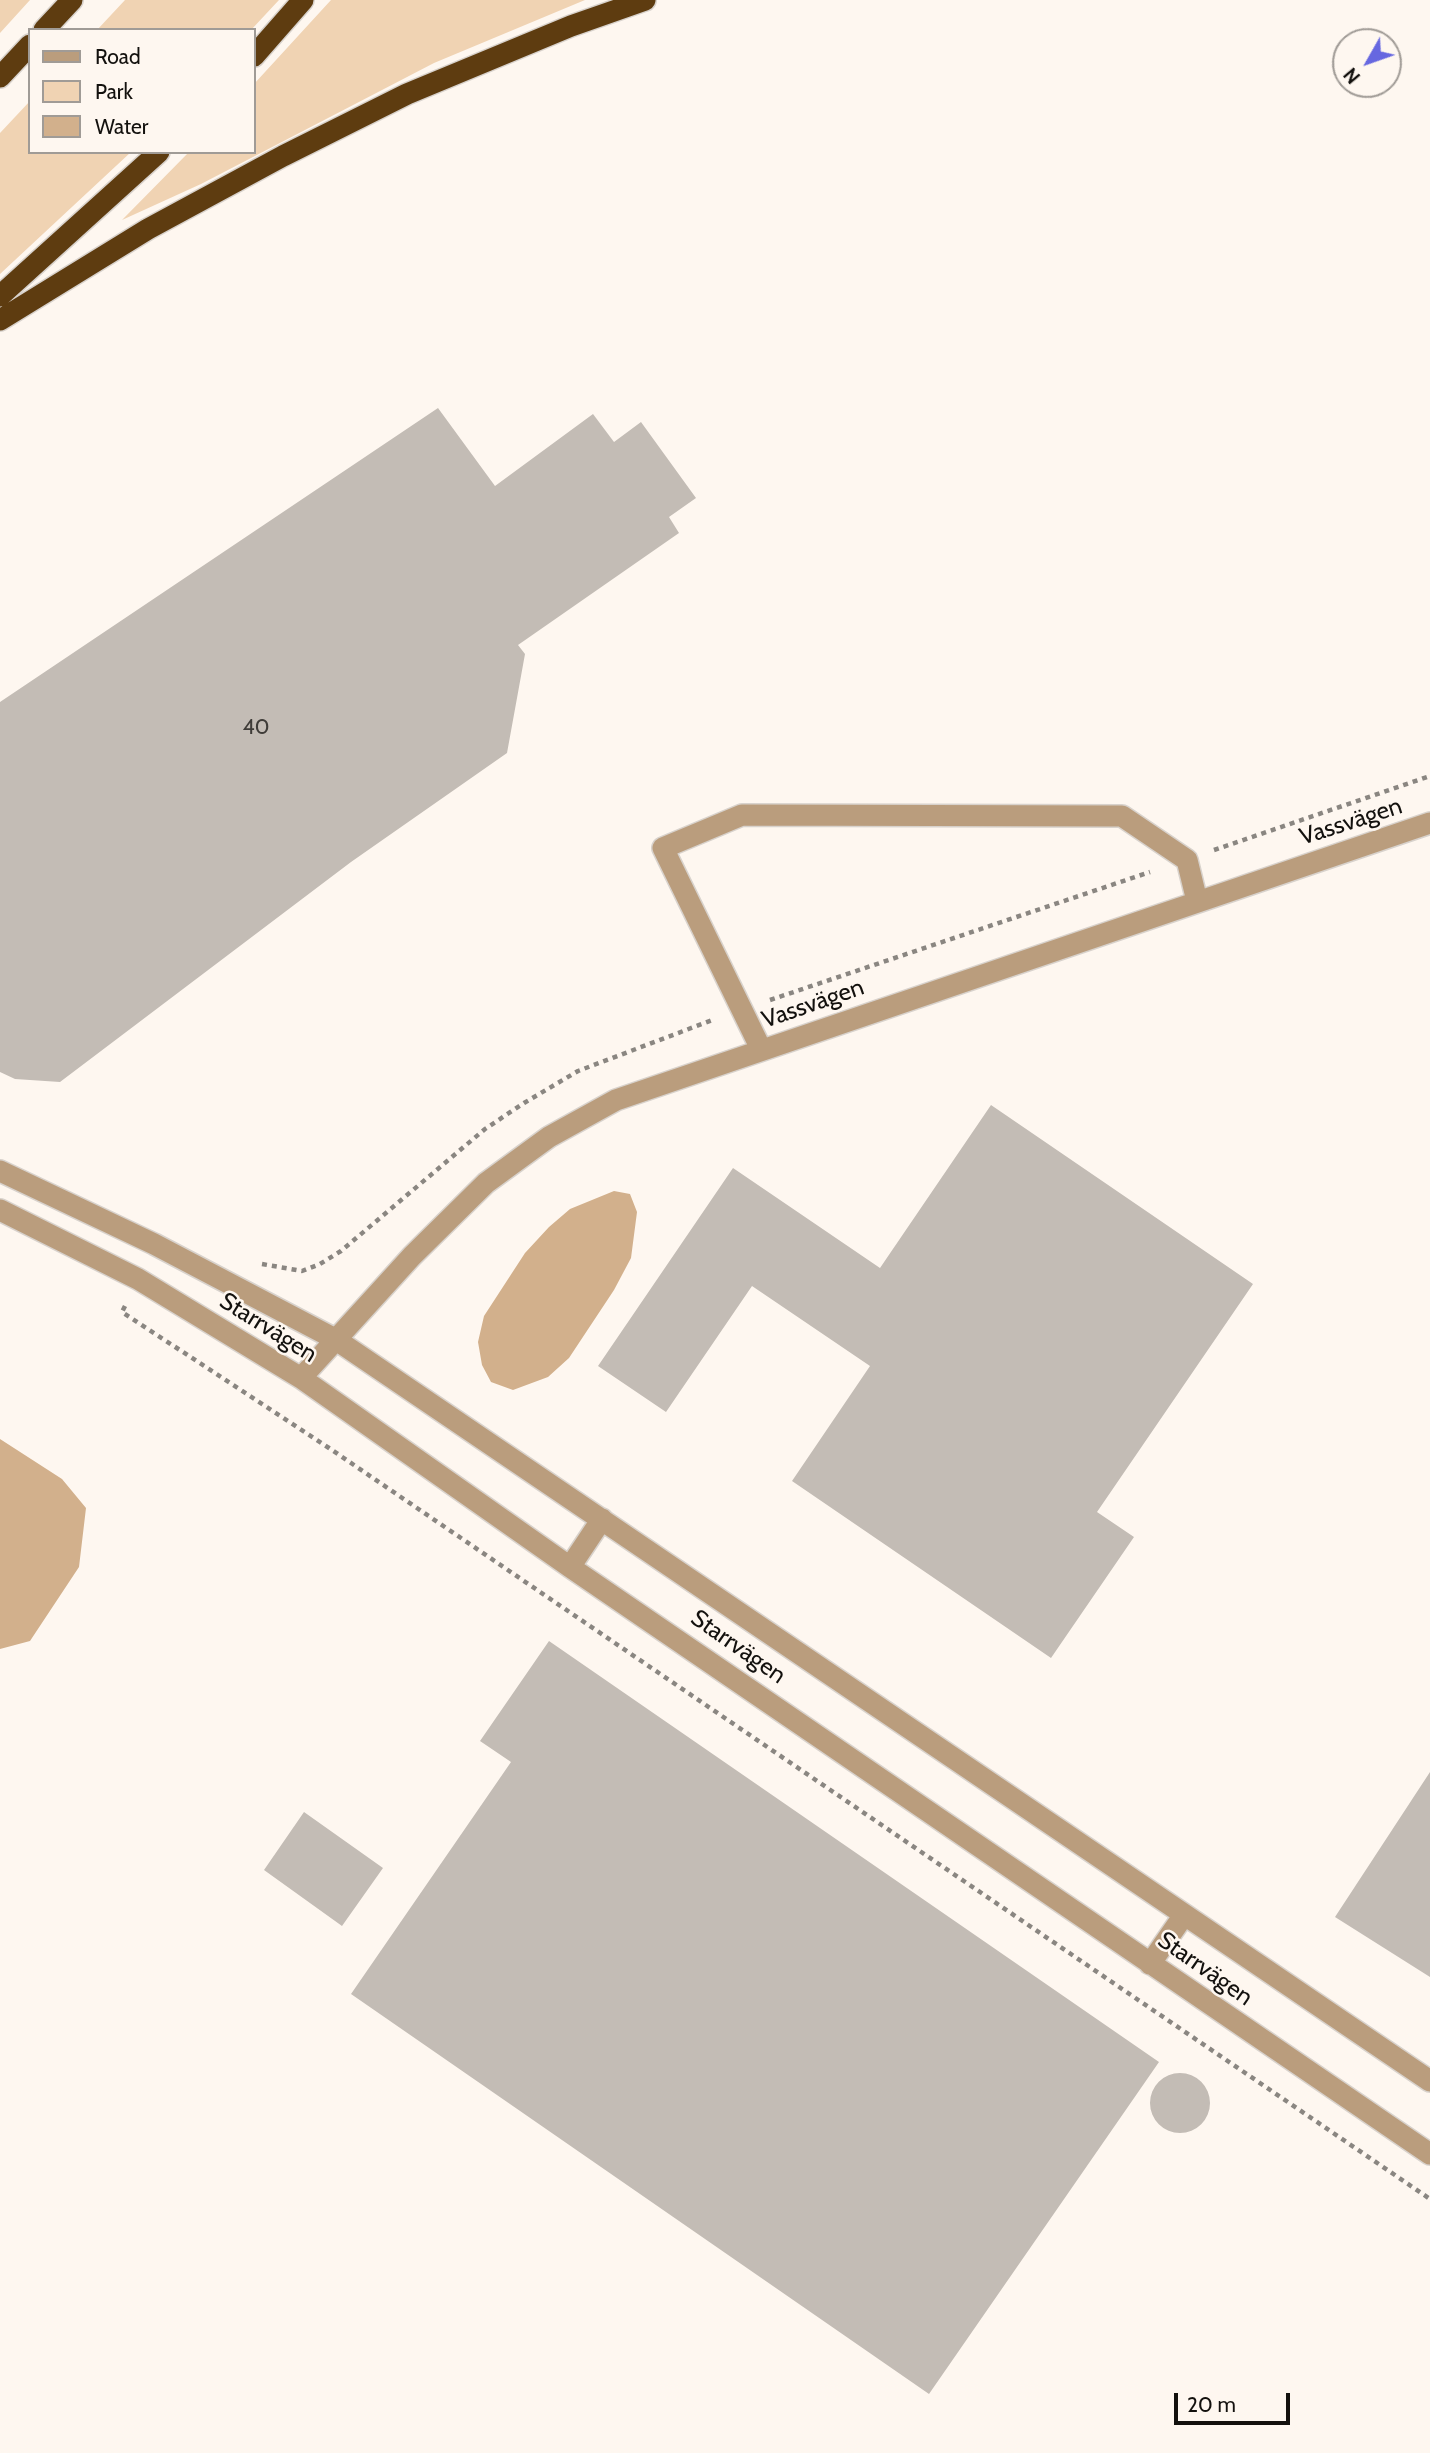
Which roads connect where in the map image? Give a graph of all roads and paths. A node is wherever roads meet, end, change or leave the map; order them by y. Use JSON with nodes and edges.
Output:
{"nodes":[{"id":1,"x":72,"y":0,"type":"edge"},
{"id":2,"x":303,"y":0,"type":"edge"},
{"id":3,"x":645,"y":0,"type":"edge"},
{"id":4,"x":46,"y":28,"type":"edge"},
{"id":5,"x":28,"y":47,"type":"edge"},
{"id":6,"x":256,"y":54,"type":"edge"},
{"id":7,"x":0,"y":77,"type":"edge"},
{"id":8,"x":157,"y":154,"type":"edge"},
{"id":9,"x":0,"y":296,"type":"edge"},
{"id":10,"x":0,"y":320,"type":"edge"},
{"id":11,"x":1430,"y":823,"type":"edge"},
{"id":12,"x":1197,"y":901,"type":"junction"},
{"id":13,"x":761,"y":1049,"type":"junction"},
{"id":14,"x":0,"y":1171,"type":"edge"},
{"id":15,"x":0,"y":1210,"type":"edge"},
{"id":16,"x":138,"y":1279,"type":"junction"},
{"id":17,"x":335,"y":1339,"type":"junction"},
{"id":18,"x":300,"y":1378,"type":"junction"},
{"id":19,"x":602,"y":1519,"type":"junction"},
{"id":20,"x":570,"y":1567,"type":"junction"},
{"id":21,"x":1184,"y":1915,"type":"junction"},
{"id":22,"x":1150,"y":1964,"type":"junction"},
{"id":23,"x":1430,"y":2081,"type":"edge"},
{"id":24,"x":1430,"y":2154,"type":"edge"},
{"id":25,"x":1430,"y":2199,"type":"edge"}],
"edges":[{"from":1,"to":4,"type":"highway"},
{"from":2,"to":6,"type":"highway"},
{"from":3,"to":10,"type":"highway"},
{"from":5,"to":7,"type":"highway"},
{"from":8,"to":9,"type":"highway"},
{"from":11,"to":12,"type":"street","name":"Vassvägen"},
{"from":12,"to":13,"type":"street","name":"Vassvägen"},
{"from":12,"to":13,"type":"street"},
{"from":13,"to":17,"type":"street","name":"Vassvägen"},
{"from":14,"to":17,"type":"street","name":"Starrvägen"},
{"from":15,"to":16,"type":"street","name":"Starrvägen"},
{"from":16,"to":18,"type":"street","name":"Starrvägen"},
{"from":16,"to":25,"type":"path"},
{"from":17,"to":18,"type":"street","name":"Vassvägen"},
{"from":17,"to":19,"type":"street","name":"Starrvägen"},
{"from":18,"to":20,"type":"street","name":"Starrvägen"},
{"from":19,"to":20,"type":"street"},
{"from":19,"to":21,"type":"street","name":"Starrvägen"},
{"from":20,"to":22,"type":"street","name":"Starrvägen"},
{"from":21,"to":22,"type":"street"},
{"from":21,"to":23,"type":"street","name":"Starrvägen"},
{"from":22,"to":24,"type":"street","name":"Starrvägen"}]}
